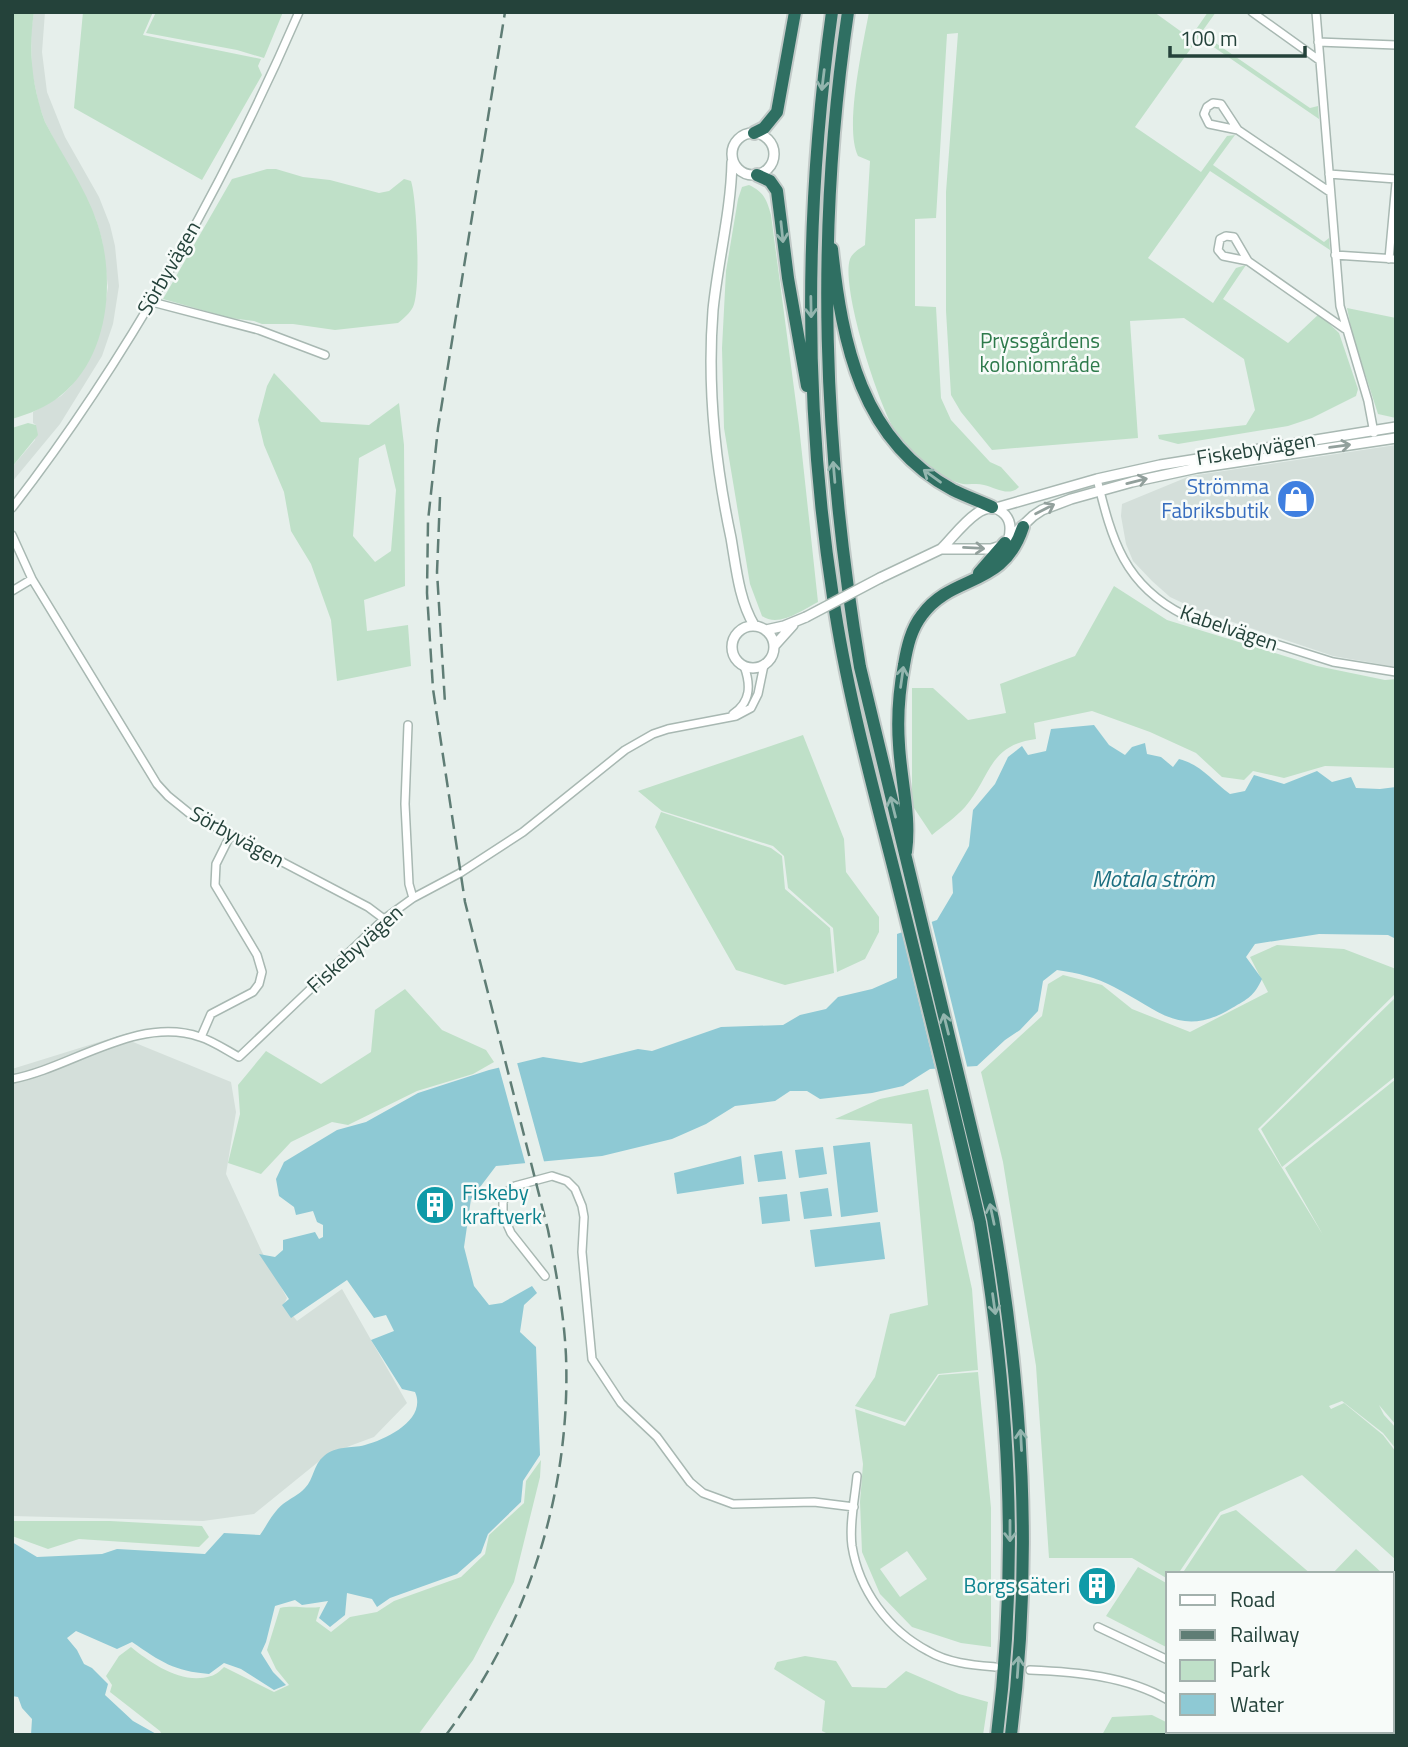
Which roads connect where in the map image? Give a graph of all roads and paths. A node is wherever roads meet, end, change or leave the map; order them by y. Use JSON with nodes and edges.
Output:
{"nodes":[{"id":1,"x":299,"y":12,"type":"edge"},
{"id":2,"x":795,"y":12,"type":"edge"},
{"id":3,"x":832,"y":12,"type":"edge"},
{"id":4,"x":848,"y":12,"type":"edge"},
{"id":5,"x":1252,"y":12,"type":"edge"},
{"id":6,"x":1316,"y":12,"type":"edge"},
{"id":7,"x":1318,"y":42,"type":"junction"},
{"id":8,"x":1396,"y":45,"type":"edge"},
{"id":9,"x":1319,"y":60,"type":"junction"},
{"id":10,"x":1238,"y":130,"type":"junction"},
{"id":11,"x":754,"y":133,"type":"junction"},
{"id":12,"x":732,"y":162,"type":"junction"},
{"id":13,"x":1329,"y":174,"type":"junction"},
{"id":14,"x":752,"y":175,"type":"junction"},
{"id":15,"x":1396,"y":181,"type":"edge"},
{"id":16,"x":1330,"y":192,"type":"junction"},
{"id":17,"x":828,"y":204,"type":"junction"},
{"id":18,"x":729,"y":208,"type":"junction"},
{"id":19,"x":1335,"y":255,"type":"junction"},
{"id":20,"x":1392,"y":259,"type":"edge"},
{"id":21,"x":1248,"y":261,"type":"junction"},
{"id":22,"x":152,"y":302,"type":"junction"},
{"id":23,"x":1345,"y":330,"type":"junction"},
{"id":24,"x":325,"y":355,"type":"dead end"},
{"id":25,"x":1396,"y":427,"type":"edge"},
{"id":26,"x":816,"y":429,"type":"junction"},
{"id":27,"x":1374,"y":430,"type":"junction"},
{"id":28,"x":1396,"y":438,"type":"edge"},
{"id":29,"x":1376,"y":441,"type":"junction"},
{"id":30,"x":1097,"y":479,"type":"junction"},
{"id":31,"x":1100,"y":491,"type":"junction"},
{"id":32,"x":12,"y":508,"type":"edge"},
{"id":33,"x":994,"y":508,"type":"junction"},
{"id":34,"x":1023,"y":527,"type":"junction"},
{"id":35,"x":12,"y":535,"type":"edge"},
{"id":36,"x":1007,"y":541,"type":"junction"},
{"id":37,"x":941,"y":549,"type":"junction"},
{"id":38,"x":28,"y":581,"type":"junction"},
{"id":39,"x":971,"y":581,"type":"junction"},
{"id":40,"x":12,"y":591,"type":"edge"},
{"id":41,"x":746,"y":608,"type":"junction"},
{"id":42,"x":803,"y":618,"type":"junction"},
{"id":43,"x":754,"y":625,"type":"junction"},
{"id":44,"x":742,"y":629,"type":"junction"},
{"id":45,"x":766,"y":629,"type":"junction"},
{"id":46,"x":775,"y":645,"type":"junction"},
{"id":47,"x":764,"y":665,"type":"junction"},
{"id":48,"x":744,"y":666,"type":"junction"},
{"id":49,"x":1396,"y":672,"type":"edge"},
{"id":50,"x":723,"y":719,"type":"junction"},
{"id":51,"x":408,"y":725,"type":"dead end"},
{"id":52,"x":230,"y":836,"type":"junction"},
{"id":53,"x":905,"y":858,"type":"junction"},
{"id":54,"x":413,"y":898,"type":"junction"},
{"id":55,"x":384,"y":919,"type":"junction"},
{"id":56,"x":201,"y":1037,"type":"junction"},
{"id":57,"x":12,"y":1079,"type":"edge"},
{"id":58,"x":956,"y":1092,"type":"junction"},
{"id":59,"x":545,"y":1276,"type":"dead end"},
{"id":60,"x":857,"y":1476,"type":"dead end"},
{"id":61,"x":854,"y":1507,"type":"junction"},
{"id":62,"x":1098,"y":1627,"type":"dead end"},
{"id":63,"x":1166,"y":1659,"type":"edge"},
{"id":64,"x":995,"y":1667,"type":"dead end"},
{"id":65,"x":1030,"y":1670,"type":"dead end"},
{"id":66,"x":1166,"y":1699,"type":"edge"},
{"id":67,"x":997,"y":1735,"type":"edge"},
{"id":68,"x":1011,"y":1735,"type":"edge"}],
"edges":[{"from":1,"to":22,"type":"street","name":"Sörbyvägen"},
{"from":2,"to":11,"type":"highway"},
{"from":3,"to":26,"type":"highway","one_way":true},
{"from":4,"to":17,"type":"highway"},
{"from":5,"to":9,"type":"street"},
{"from":6,"to":7,"type":"street"},
{"from":7,"to":8,"type":"street"},
{"from":7,"to":9,"type":"street"},
{"from":9,"to":13,"type":"street"},
{"from":10,"to":10,"type":"street"},
{"from":10,"to":16,"type":"street"},
{"from":11,"to":12,"type":"street"},
{"from":11,"to":14,"type":"street"},
{"from":12,"to":14,"type":"street"},
{"from":12,"to":18,"type":"street"},
{"from":13,"to":15,"type":"street"},
{"from":13,"to":16,"type":"street"},
{"from":14,"to":18,"type":"street"},
{"from":14,"to":26,"type":"highway","one_way":true},
{"from":15,"to":20,"type":"street"},
{"from":16,"to":19,"type":"street"},
{"from":33,"to":17,"type":"highway","one_way":true},
{"from":53,"to":17,"type":"highway","one_way":true},
{"from":18,"to":41,"type":"street"},
{"from":19,"to":20,"type":"street"},
{"from":19,"to":23,"type":"street"},
{"from":21,"to":21,"type":"street"},
{"from":21,"to":23,"type":"street"},
{"from":22,"to":24,"type":"street"},
{"from":22,"to":32,"type":"street","name":"Sörbyvägen"},
{"from":23,"to":27,"type":"street"},
{"from":25,"to":27,"type":"street","name":"Fiskebyvägen"},
{"from":26,"to":58,"type":"highway"},
{"from":27,"to":29,"type":"street"},
{"from":27,"to":30,"type":"street","name":"Fiskebyvägen"},
{"from":28,"to":29,"type":"street","name":"Fiskebyvägen"},
{"from":31,"to":29,"type":"street","name":"Fiskebyvägen","one_way":true},
{"from":30,"to":31,"type":"street","name":"Kabelvägen"},
{"from":30,"to":33,"type":"street","name":"Fiskebyvägen"},
{"from":34,"to":31,"type":"street","name":"Fiskebyvägen","one_way":true},
{"from":31,"to":49,"type":"street","name":"Kabelvägen"},
{"from":33,"to":36,"type":"street"},
{"from":33,"to":37,"type":"street","name":"Fiskebyvägen"},
{"from":34,"to":36,"type":"street","name":"Fiskebyvägen"},
{"from":34,"to":39,"type":"highway"},
{"from":35,"to":38,"type":"street","name":"Sörbyvägen"},
{"from":37,"to":36,"type":"street","name":"Fiskebyvägen","one_way":true},
{"from":36,"to":39,"type":"highway"},
{"from":37,"to":42,"type":"street","name":"Fiskebyvägen","bridge":true},
{"from":38,"to":40,"type":"street"},
{"from":38,"to":52,"type":"street","name":"Sörbyvägen"},
{"from":53,"to":39,"type":"highway","one_way":true},
{"from":41,"to":43,"type":"street"},
{"from":41,"to":44,"type":"street"},
{"from":42,"to":45,"type":"street","name":"Fiskebyvägen"},
{"from":42,"to":46,"type":"street","name":"Fiskebyvägen"},
{"from":43,"to":44,"type":"street"},
{"from":43,"to":45,"type":"street"},
{"from":44,"to":48,"type":"street"},
{"from":45,"to":46,"type":"street"},
{"from":46,"to":47,"type":"street"},
{"from":47,"to":48,"type":"street"},
{"from":47,"to":50,"type":"street","name":"Fiskebyvägen"},
{"from":48,"to":50,"type":"street"},
{"from":50,"to":54,"type":"street","name":"Fiskebyvägen"},
{"from":51,"to":54,"type":"street"},
{"from":52,"to":55,"type":"street","name":"Sörbyvägen"},
{"from":52,"to":56,"type":"street"},
{"from":58,"to":53,"type":"highway","one_way":true},
{"from":54,"to":55,"type":"street","name":"Fiskebyvägen"},
{"from":55,"to":56,"type":"street","name":"Fiskebyvägen"},
{"from":56,"to":57,"type":"street","name":"Fiskebyvägen"},
{"from":58,"to":67,"type":"highway","one_way":true},
{"from":68,"to":58,"type":"highway","one_way":true},
{"from":59,"to":61,"type":"street"},
{"from":60,"to":61,"type":"street"},
{"from":61,"to":64,"type":"street"},
{"from":62,"to":63,"type":"street"},
{"from":65,"to":66,"type":"street"}]}
